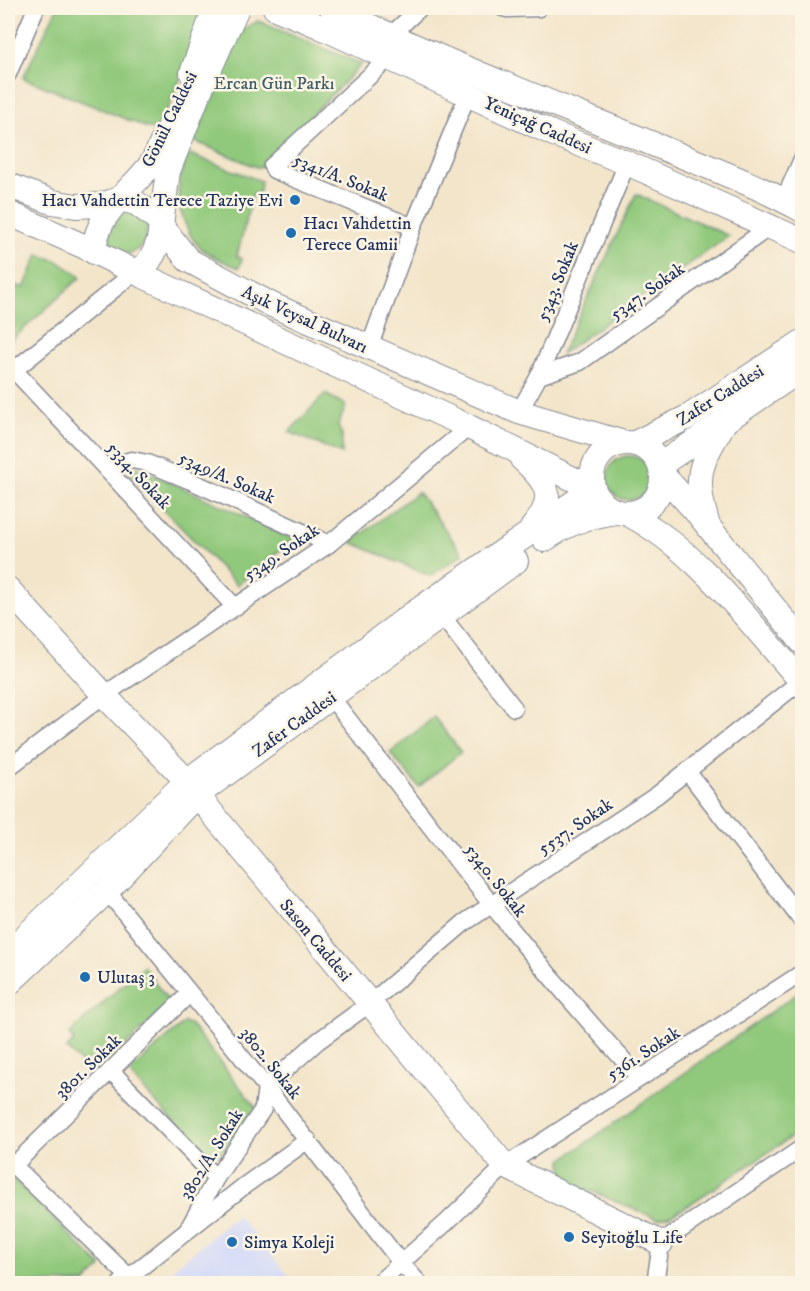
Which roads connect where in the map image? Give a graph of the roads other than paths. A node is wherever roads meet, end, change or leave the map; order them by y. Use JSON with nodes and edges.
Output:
{"nodes":[{"id":1,"x":36,"y":8,"type":"edge"},
{"id":2,"x":215,"y":8,"type":"edge"},
{"id":3,"x":237,"y":8,"type":"edge"},
{"id":4,"x":275,"y":8,"type":"edge"},
{"id":5,"x":332,"y":8,"type":"edge"},
{"id":6,"x":420,"y":8,"type":"edge"},
{"id":7,"x":503,"y":8,"type":"edge"},
{"id":8,"x":539,"y":8,"type":"edge"},
{"id":9,"x":389,"y":47,"type":"junction"},
{"id":10,"x":9,"y":68,"type":"edge"},
{"id":11,"x":468,"y":94,"type":"junction"},
{"id":12,"x":802,"y":159,"type":"edge"},
{"id":13,"x":627,"y":163,"type":"junction"},
{"id":14,"x":8,"y":185,"type":"edge"},
{"id":15,"x":120,"y":199,"type":"junction"},
{"id":16,"x":793,"y":205,"type":"edge"},
{"id":17,"x":8,"y":213,"type":"edge"},
{"id":18,"x":160,"y":223,"type":"junction"},
{"id":19,"x":771,"y":226,"type":"junction"},
{"id":20,"x":412,"y":227,"type":"junction"},
{"id":21,"x":802,"y":241,"type":"edge"},
{"id":22,"x":94,"y":252,"type":"junction"},
{"id":23,"x":135,"y":272,"type":"junction"},
{"id":24,"x":802,"y":342,"type":"edge"},
{"id":25,"x":369,"y":348,"type":"junction"},
{"id":26,"x":11,"y":373,"type":"edge"},
{"id":27,"x":800,"y":375,"type":"edge"},
{"id":28,"x":539,"y":376,"type":"junction"},
{"id":29,"x":519,"y":412,"type":"junction"},
{"id":30,"x":727,"y":419,"type":"junction"},
{"id":31,"x":469,"y":427,"type":"junction"},
{"id":32,"x":629,"y":443,"type":"junction"},
{"id":33,"x":507,"y":446,"type":"junction"},
{"id":34,"x":661,"y":469,"type":"junction"},
{"id":35,"x":108,"y":472,"type":"junction"},
{"id":36,"x":593,"y":489,"type":"junction"},
{"id":37,"x":622,"y":513,"type":"junction"},
{"id":38,"x":709,"y":527,"type":"junction"},
{"id":39,"x":525,"y":535,"type":"junction"},
{"id":40,"x":329,"y":544,"type":"junction"},
{"id":41,"x":8,"y":589,"type":"edge"},
{"id":42,"x":235,"y":607,"type":"junction"},
{"id":43,"x":442,"y":616,"type":"junction"},
{"id":44,"x":802,"y":642,"type":"edge"},
{"id":45,"x":802,"y":681,"type":"edge"},
{"id":46,"x":104,"y":695,"type":"junction"},
{"id":47,"x":331,"y":697,"type":"junction"},
{"id":48,"x":514,"y":708,"type":"dead end"},
{"id":49,"x":8,"y":768,"type":"edge"},
{"id":50,"x":687,"y":771,"type":"junction"},
{"id":51,"x":192,"y":788,"type":"junction"},
{"id":52,"x":107,"y":891,"type":"junction"},
{"id":53,"x":490,"y":906,"type":"junction"},
{"id":54,"x":802,"y":921,"type":"edge"},
{"id":55,"x":8,"y":953,"type":"edge"},
{"id":56,"x":802,"y":973,"type":"edge"},
{"id":57,"x":8,"y":984,"type":"edge"},
{"id":58,"x":189,"y":994,"type":"junction"},
{"id":59,"x":369,"y":1004,"type":"junction"},
{"id":60,"x":111,"y":1071,"type":"junction"},
{"id":61,"x":640,"y":1078,"type":"junction"},
{"id":62,"x":266,"y":1087,"type":"junction"},
{"id":63,"x":308,"y":1140,"type":"junction"},
{"id":64,"x":802,"y":1148,"type":"edge"},
{"id":65,"x":10,"y":1163,"type":"edge"},
{"id":66,"x":505,"y":1166,"type":"junction"},
{"id":67,"x":216,"y":1178,"type":"junction"},
{"id":68,"x":188,"y":1229,"type":"junction"},
{"id":69,"x":661,"y":1243,"type":"junction"},
{"id":70,"x":401,"y":1263,"type":"junction"},
{"id":71,"x":124,"y":1280,"type":"edge"},
{"id":72,"x":377,"y":1284,"type":"edge"},
{"id":73,"x":420,"y":1284,"type":"edge"},
{"id":74,"x":655,"y":1284,"type":"edge"}],
"edges":[{"from":1,"to":10,"type":"street"},
{"from":2,"to":15,"type":"main road","name":"Gönül Caddesi"},
{"from":3,"to":18,"type":"main road","name":"Gönül Caddesi"},
{"from":4,"to":9,"type":"main road","name":"Yeniçağ Caddesi"},
{"from":5,"to":9,"type":"main road","name":"Yeniçağ Caddesi"},
{"from":6,"to":9,"type":"street"},
{"from":7,"to":8,"type":"street"},
{"from":9,"to":11,"type":"main road","name":"Yeniçağ Caddesi"},
{"from":9,"to":16,"type":"main road","name":"Yeniçağ Caddesi"},
{"from":9,"to":20,"type":"street","name":"5341/A. Sokak"},
{"from":11,"to":13,"type":"main road","name":"Yeniçağ Caddesi"},
{"from":11,"to":20,"type":"street"},
{"from":12,"to":16,"type":"street"},
{"from":13,"to":19,"type":"main road","name":"Yeniçağ Caddesi"},
{"from":13,"to":28,"type":"street","name":"5343. Sokak"},
{"from":14,"to":15,"type":"main road"},
{"from":15,"to":18,"type":"main road","name":"Aşık Veysal Bulvarı"},
{"from":15,"to":22,"type":"main road","name":"Gönül Caddesi"},
{"from":17,"to":22,"type":"main road","name":"Aşık Veysal Bulvarı"},
{"from":18,"to":23,"type":"main road","name":"Gönül Caddesi"},
{"from":18,"to":25,"type":"main road","name":"Aşık Veysal Bulvarı"},
{"from":19,"to":21,"type":"main road","name":"Yeniçağ Caddesi"},
{"from":19,"to":28,"type":"street","name":"5347. Sokak"},
{"from":20,"to":25,"type":"street"},
{"from":22,"to":23,"type":"main road","name":"Aşık Veysal Bulvarı"},
{"from":23,"to":26,"type":"street"},
{"from":23,"to":31,"type":"main road","name":"Aşık Veysal Bulvarı"},
{"from":24,"to":32,"type":"main road","name":"Zafer Caddesi"},
{"from":25,"to":29,"type":"main road","name":"Aşık Veysal Bulvarı"},
{"from":26,"to":35,"type":"street","name":"5334. Sokak"},
{"from":27,"to":30,"type":"main road","name":"Zafer Caddesi"},
{"from":28,"to":29,"type":"street","name":"5343. Sokak"},
{"from":29,"to":32,"type":"main road","name":"Aşık Veysal Bulvarı"},
{"from":30,"to":34,"type":"main road","name":"Zafer Caddesi"},
{"from":30,"to":38,"type":"main road"},
{"from":31,"to":33,"type":"main road","name":"Aşık Veysal Bulvarı"},
{"from":31,"to":40,"type":"street","name":"5349. Sokak"},
{"from":32,"to":34,"type":"main road"},
{"from":32,"to":36,"type":"main road"},
{"from":33,"to":36,"type":"main road","name":"Aşık Veysal Bulvarı"},
{"from":33,"to":39,"type":"main road"},
{"from":34,"to":37,"type":"main road"},
{"from":34,"to":38,"type":"main road"},
{"from":35,"to":40,"type":"street","name":"5349/A. Sokak"},
{"from":35,"to":42,"type":"street","name":"5334. Sokak"},
{"from":36,"to":37,"type":"main road"},
{"from":36,"to":39,"type":"main road"},
{"from":37,"to":43,"type":"main road","name":"Zafer Caddesi"},
{"from":37,"to":45,"type":"main road"},
{"from":38,"to":44,"type":"main road"},
{"from":39,"to":51,"type":"main road"},
{"from":40,"to":42,"type":"street","name":"5349. Sokak"},
{"from":41,"to":46,"type":"main road","name":"Sason Caddesi"},
{"from":42,"to":46,"type":"street","name":"5349. Sokak"},
{"from":43,"to":47,"type":"main road","name":"Zafer Caddesi"},
{"from":43,"to":48,"type":"street"},
{"from":45,"to":50,"type":"street","name":"5537. Sokak"},
{"from":46,"to":49,"type":"street","name":"5349. Sokak"},
{"from":46,"to":51,"type":"main road","name":"Sason Caddesi"},
{"from":47,"to":51,"type":"main road","name":"Zafer Caddesi"},
{"from":47,"to":53,"type":"street","name":"5340. Sokak"},
{"from":50,"to":53,"type":"street","name":"5537. Sokak"},
{"from":50,"to":54,"type":"street"},
{"from":51,"to":52,"type":"main road","name":"Zafer Caddesi"},
{"from":51,"to":55,"type":"main road"},
{"from":51,"to":59,"type":"main road","name":"Sason Caddesi"},
{"from":52,"to":57,"type":"main road","name":"Zafer Caddesi"},
{"from":52,"to":58,"type":"street","name":"3802. Sokak"},
{"from":53,"to":59,"type":"street","name":"5537. Sokak"},
{"from":53,"to":61,"type":"street","name":"5340. Sokak"},
{"from":56,"to":61,"type":"street","name":"5361. Sokak"},
{"from":58,"to":60,"type":"street","name":"3801. Sokak"},
{"from":58,"to":62,"type":"street","name":"3802. Sokak"},
{"from":59,"to":62,"type":"street"},
{"from":59,"to":66,"type":"main road","name":"Sason Caddesi"},
{"from":60,"to":65,"type":"street","name":"3801. Sokak"},
{"from":60,"to":67,"type":"street"},
{"from":61,"to":66,"type":"street","name":"5361. Sokak"},
{"from":62,"to":63,"type":"street","name":"3802. Sokak"},
{"from":62,"to":67,"type":"street","name":"3802/A. Sokak"},
{"from":63,"to":68,"type":"street"},
{"from":63,"to":70,"type":"street","name":"3802. Sokak"},
{"from":64,"to":69,"type":"street"},
{"from":65,"to":71,"type":"street"},
{"from":66,"to":69,"type":"main road","name":"Sason Caddesi"},
{"from":66,"to":70,"type":"street","name":"5361. Sokak"},
{"from":67,"to":68,"type":"street","name":"3802/A. Sokak"},
{"from":68,"to":71,"type":"street"},
{"from":69,"to":74,"type":"street"},
{"from":70,"to":72,"type":"street","name":"5361. Sokak"},
{"from":70,"to":73,"type":"street","name":"3802. Sokak"}]}
